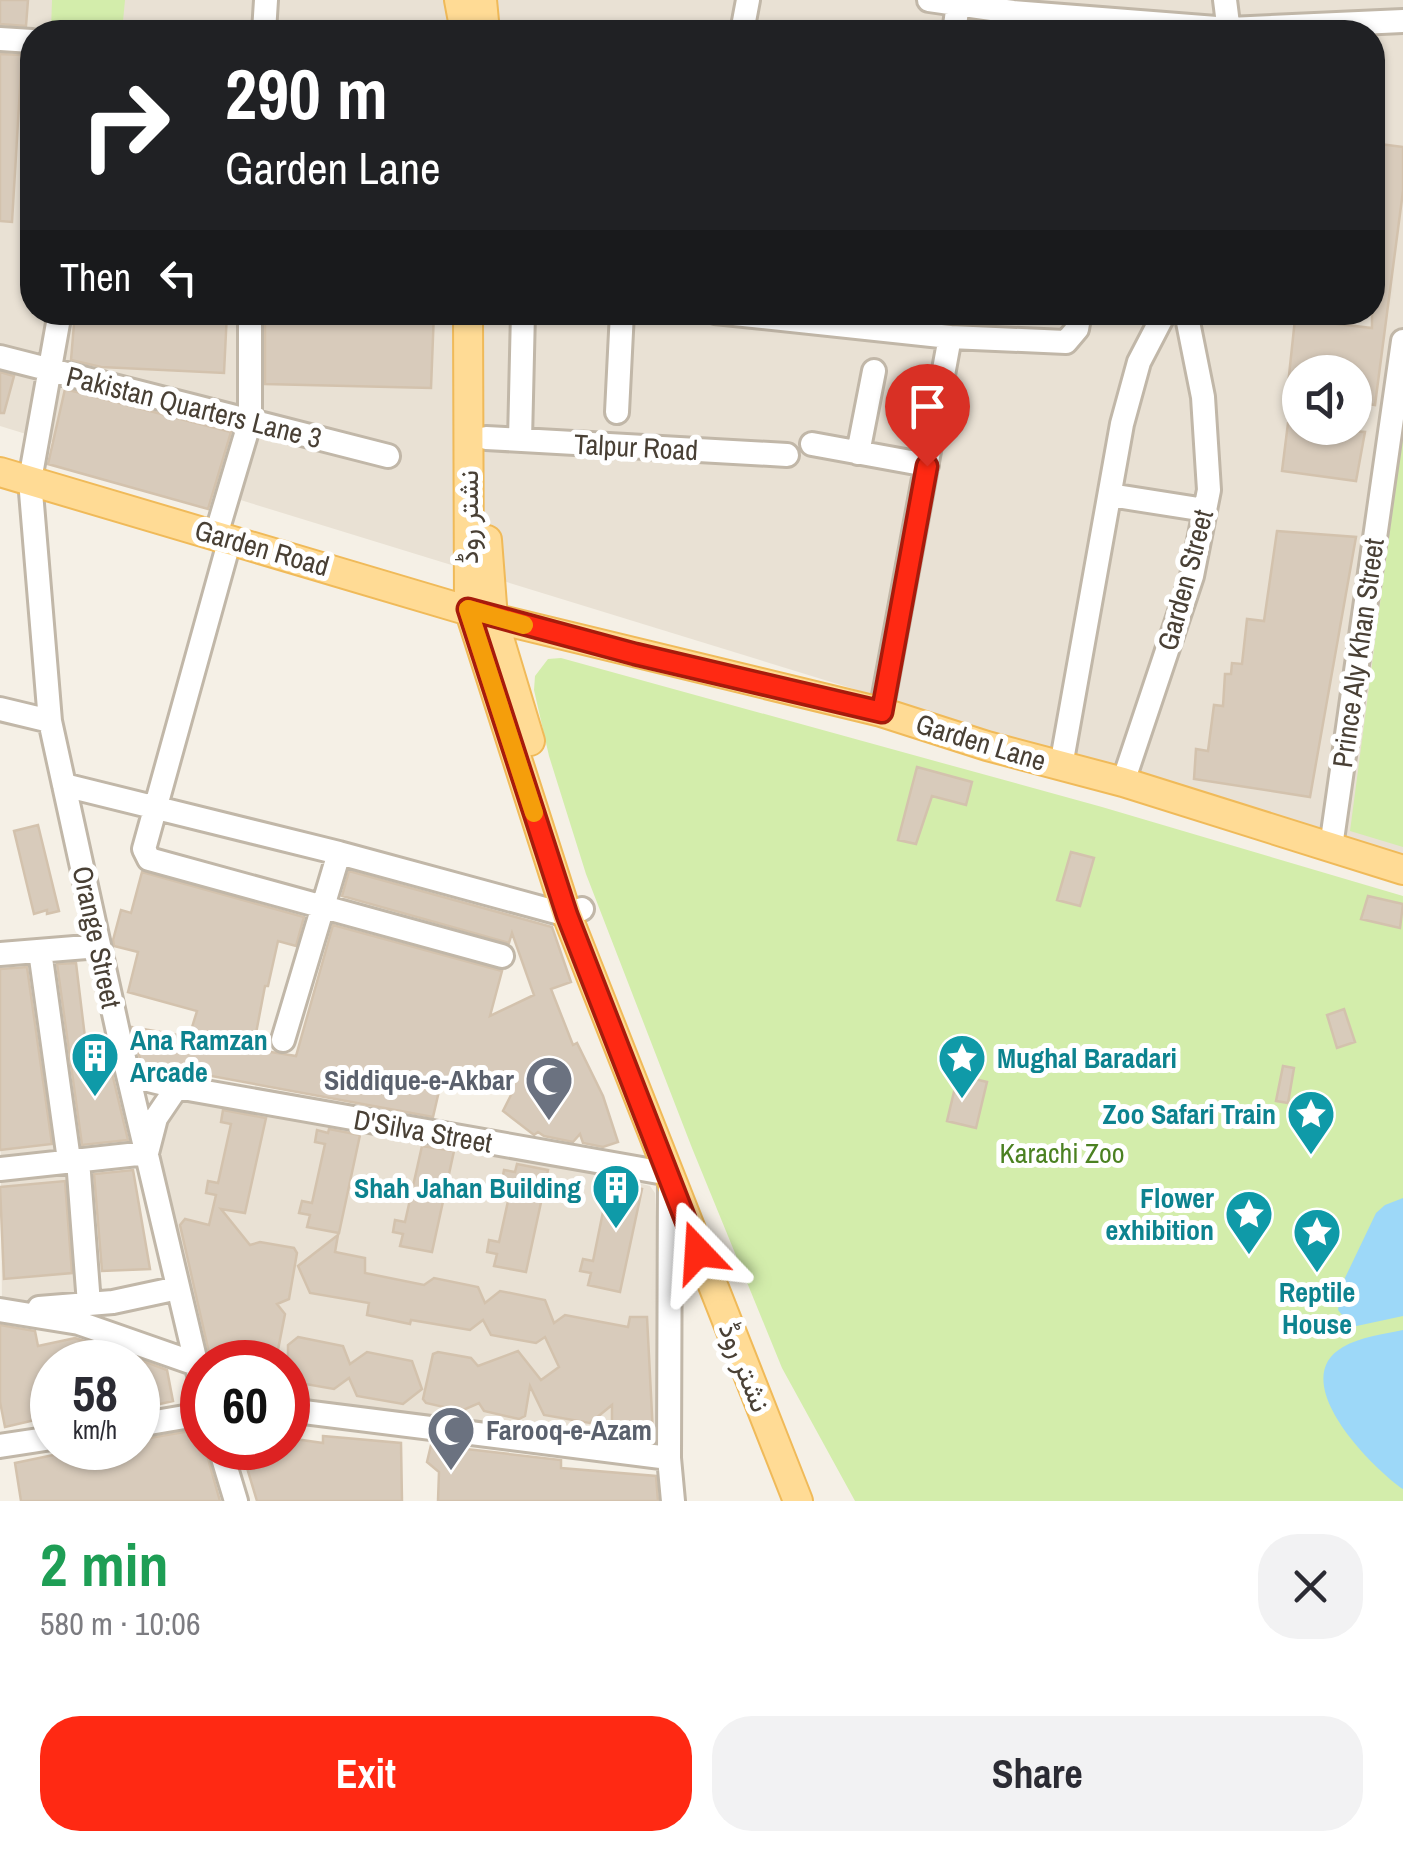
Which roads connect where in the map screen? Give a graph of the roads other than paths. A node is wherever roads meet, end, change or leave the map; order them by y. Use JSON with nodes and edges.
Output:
{"nodes":[{"id":1,"x":930,"y":0,"type":"edge"},
{"id":2,"x":958,"y":4,"type":"junction"},
{"id":3,"x":982,"y":4,"type":"edge"},
{"id":4,"x":956,"y":20,"type":"edge"},
{"id":5,"x":1008,"y":20,"type":"edge"},
{"id":6,"x":58,"y":325,"type":"edge"},
{"id":7,"x":250,"y":325,"type":"edge"},
{"id":8,"x":469,"y":325,"type":"edge"},
{"id":9,"x":486,"y":325,"type":"edge"},
{"id":10,"x":522,"y":325,"type":"edge"},
{"id":11,"x":621,"y":325,"type":"edge"},
{"id":12,"x":842,"y":325,"type":"edge"},
{"id":13,"x":1078,"y":325,"type":"edge"},
{"id":14,"x":1158,"y":325,"type":"edge"},
{"id":15,"x":1189,"y":325,"type":"edge"},
{"id":16,"x":950,"y":336,"type":"junction"},
{"id":17,"x":1403,"y":341,"type":"edge"},
{"id":18,"x":0,"y":357,"type":"edge"},
{"id":19,"x":51,"y":370,"type":"junction"},
{"id":20,"x":874,"y":372,"type":"dead end"},
{"id":21,"x":617,"y":412,"type":"dead end"},
{"id":22,"x":250,"y":421,"type":"junction"},
{"id":23,"x":486,"y":438,"type":"junction"},
{"id":24,"x":520,"y":440,"type":"junction"},
{"id":25,"x":812,"y":444,"type":"dead end"},
{"id":26,"x":858,"y":453,"type":"junction"},
{"id":27,"x":787,"y":455,"type":"dead end"},
{"id":28,"x":388,"y":456,"type":"dead end"},
{"id":29,"x":927,"y":466,"type":"junction"},
{"id":30,"x":0,"y":472,"type":"edge"},
{"id":31,"x":30,"y":480,"type":"junction"},
{"id":32,"x":1110,"y":495,"type":"junction"},
{"id":33,"x":1205,"y":510,"type":"junction"},
{"id":34,"x":223,"y":537,"type":"junction"},
{"id":35,"x":481,"y":614,"type":"junction"},
{"id":36,"x":0,"y":709,"type":"edge"},
{"id":37,"x":882,"y":712,"type":"junction"},
{"id":38,"x":50,"y":721,"type":"junction"},
{"id":39,"x":1061,"y":766,"type":"junction"},
{"id":40,"x":1123,"y":782,"type":"junction"},
{"id":41,"x":64,"y":785,"type":"junction"},
{"id":42,"x":157,"y":807,"type":"junction"},
{"id":43,"x":1331,"y":847,"type":"junction"},
{"id":44,"x":339,"y":853,"type":"junction"},
{"id":45,"x":1403,"y":870,"type":"edge"},
{"id":46,"x":323,"y":908,"type":"junction"},
{"id":47,"x":574,"y":912,"type":"junction"},
{"id":48,"x":99,"y":946,"type":"junction"},
{"id":49,"x":40,"y":951,"type":"junction"},
{"id":50,"x":0,"y":954,"type":"edge"},
{"id":51,"x":502,"y":956,"type":"dead end"},
{"id":52,"x":283,"y":1040,"type":"dead end"},
{"id":53,"x":128,"y":1075,"type":"junction"},
{"id":54,"x":177,"y":1087,"type":"junction"},
{"id":55,"x":147,"y":1153,"type":"junction"},
{"id":56,"x":74,"y":1160,"type":"junction"},
{"id":57,"x":0,"y":1169,"type":"edge"},
{"id":58,"x":670,"y":1174,"type":"junction"},
{"id":59,"x":178,"y":1288,"type":"junction"},
{"id":60,"x":89,"y":1304,"type":"junction"},
{"id":61,"x":3,"y":1310,"type":"edge"},
{"id":62,"x":192,"y":1340,"type":"edge"},
{"id":63,"x":180,"y":1358,"type":"edge"},
{"id":64,"x":310,"y":1413,"type":"edge"},
{"id":65,"x":30,"y":1441,"type":"edge"},
{"id":66,"x":0,"y":1446,"type":"edge"},
{"id":67,"x":669,"y":1458,"type":"junction"},
{"id":68,"x":227,"y":1470,"type":"edge"},
{"id":69,"x":236,"y":1501,"type":"edge"},
{"id":70,"x":672,"y":1501,"type":"edge"},
{"id":71,"x":798,"y":1501,"type":"edge"},
{"id":72,"x":812,"y":1501,"type":"edge"}],
"edges":[{"from":1,"to":2,"type":"street"},
{"from":2,"to":3,"type":"street"},
{"from":2,"to":4,"type":"street"},
{"from":3,"to":5,"type":"street"},
{"from":6,"to":19,"type":"street","name":"Orange Street"},
{"from":7,"to":22,"type":"street"},
{"from":8,"to":35,"type":"main road","name":"نشتر روڈ"},
{"from":9,"to":23,"type":"main road","name":"نشتر روڈ"},
{"from":10,"to":24,"type":"street"},
{"from":11,"to":21,"type":"street"},
{"from":12,"to":16,"type":"street"},
{"from":13,"to":16,"type":"street"},
{"from":14,"to":32,"type":"street","name":"Garden Lane"},
{"from":15,"to":33,"type":"street","name":"Garden Street"},
{"from":16,"to":29,"type":"street"},
{"from":17,"to":43,"type":"street","name":"Prince Aly Khan Street"},
{"from":18,"to":19,"type":"street","name":"Pakistan Quarters Lane 3"},
{"from":19,"to":22,"type":"street","name":"Pakistan Quarters Lane 3"},
{"from":19,"to":31,"type":"street","name":"Orange Street"},
{"from":20,"to":26,"type":"street"},
{"from":22,"to":28,"type":"street","name":"Pakistan Quarters Lane 3"},
{"from":22,"to":34,"type":"street"},
{"from":23,"to":24,"type":"street","name":"Talpur Road"},
{"from":23,"to":35,"type":"main road","name":"نشتر روڈ"},
{"from":24,"to":27,"type":"street","name":"Talpur Road"},
{"from":25,"to":26,"type":"street"},
{"from":26,"to":29,"type":"street"},
{"from":29,"to":37,"type":"street"},
{"from":30,"to":31,"type":"main road","name":"Garden Road"},
{"from":31,"to":34,"type":"main road","name":"Garden Road"},
{"from":31,"to":38,"type":"street","name":"Orange Street"},
{"from":32,"to":33,"type":"street"},
{"from":32,"to":39,"type":"street","name":"Garden Lane"},
{"from":33,"to":40,"type":"street","name":"Garden Street"},
{"from":34,"to":35,"type":"main road","name":"Garden Road"},
{"from":34,"to":42,"type":"street"},
{"from":35,"to":37,"type":"main road","name":"Garden Lane"},
{"from":35,"to":47,"type":"main road","name":"نشتر روڈ"},
{"from":36,"to":38,"type":"street"},
{"from":37,"to":39,"type":"main road","name":"Garden Lane"},
{"from":38,"to":41,"type":"street","name":"Orange Street"},
{"from":39,"to":40,"type":"main road","name":"Garden Lane"},
{"from":40,"to":43,"type":"main road","name":"Garden Lane"},
{"from":41,"to":42,"type":"street"},
{"from":41,"to":48,"type":"street","name":"Orange Street"},
{"from":42,"to":44,"type":"street"},
{"from":42,"to":46,"type":"street"},
{"from":43,"to":45,"type":"main road","name":"Garden Lane"},
{"from":44,"to":46,"type":"street"},
{"from":44,"to":47,"type":"street"},
{"from":46,"to":51,"type":"street"},
{"from":46,"to":52,"type":"street"},
{"from":47,"to":58,"type":"main road","name":"نشتر روڈ"},
{"from":47,"to":72,"type":"main road","name":"نشتر روڈ"},
{"from":48,"to":49,"type":"street"},
{"from":48,"to":53,"type":"street","name":"Orange Street"},
{"from":49,"to":50,"type":"street"},
{"from":49,"to":56,"type":"street"},
{"from":53,"to":54,"type":"street","name":"D'Silva Street"},
{"from":53,"to":55,"type":"street","name":"Orange Street"},
{"from":54,"to":55,"type":"street"},
{"from":54,"to":58,"type":"street","name":"D'Silva Street"},
{"from":55,"to":56,"type":"street"},
{"from":55,"to":59,"type":"street","name":"Orange Street"},
{"from":56,"to":57,"type":"street"},
{"from":56,"to":60,"type":"street"},
{"from":58,"to":67,"type":"street"},
{"from":58,"to":71,"type":"main road","name":"نشتر روڈ"},
{"from":59,"to":60,"type":"street"},
{"from":59,"to":62,"type":"street","name":"Orange Street"},
{"from":60,"to":61,"type":"street"},
{"from":61,"to":63,"type":"street"},
{"from":64,"to":67,"type":"street"},
{"from":65,"to":66,"type":"street"},
{"from":67,"to":70,"type":"street"},
{"from":68,"to":69,"type":"street"}]}
